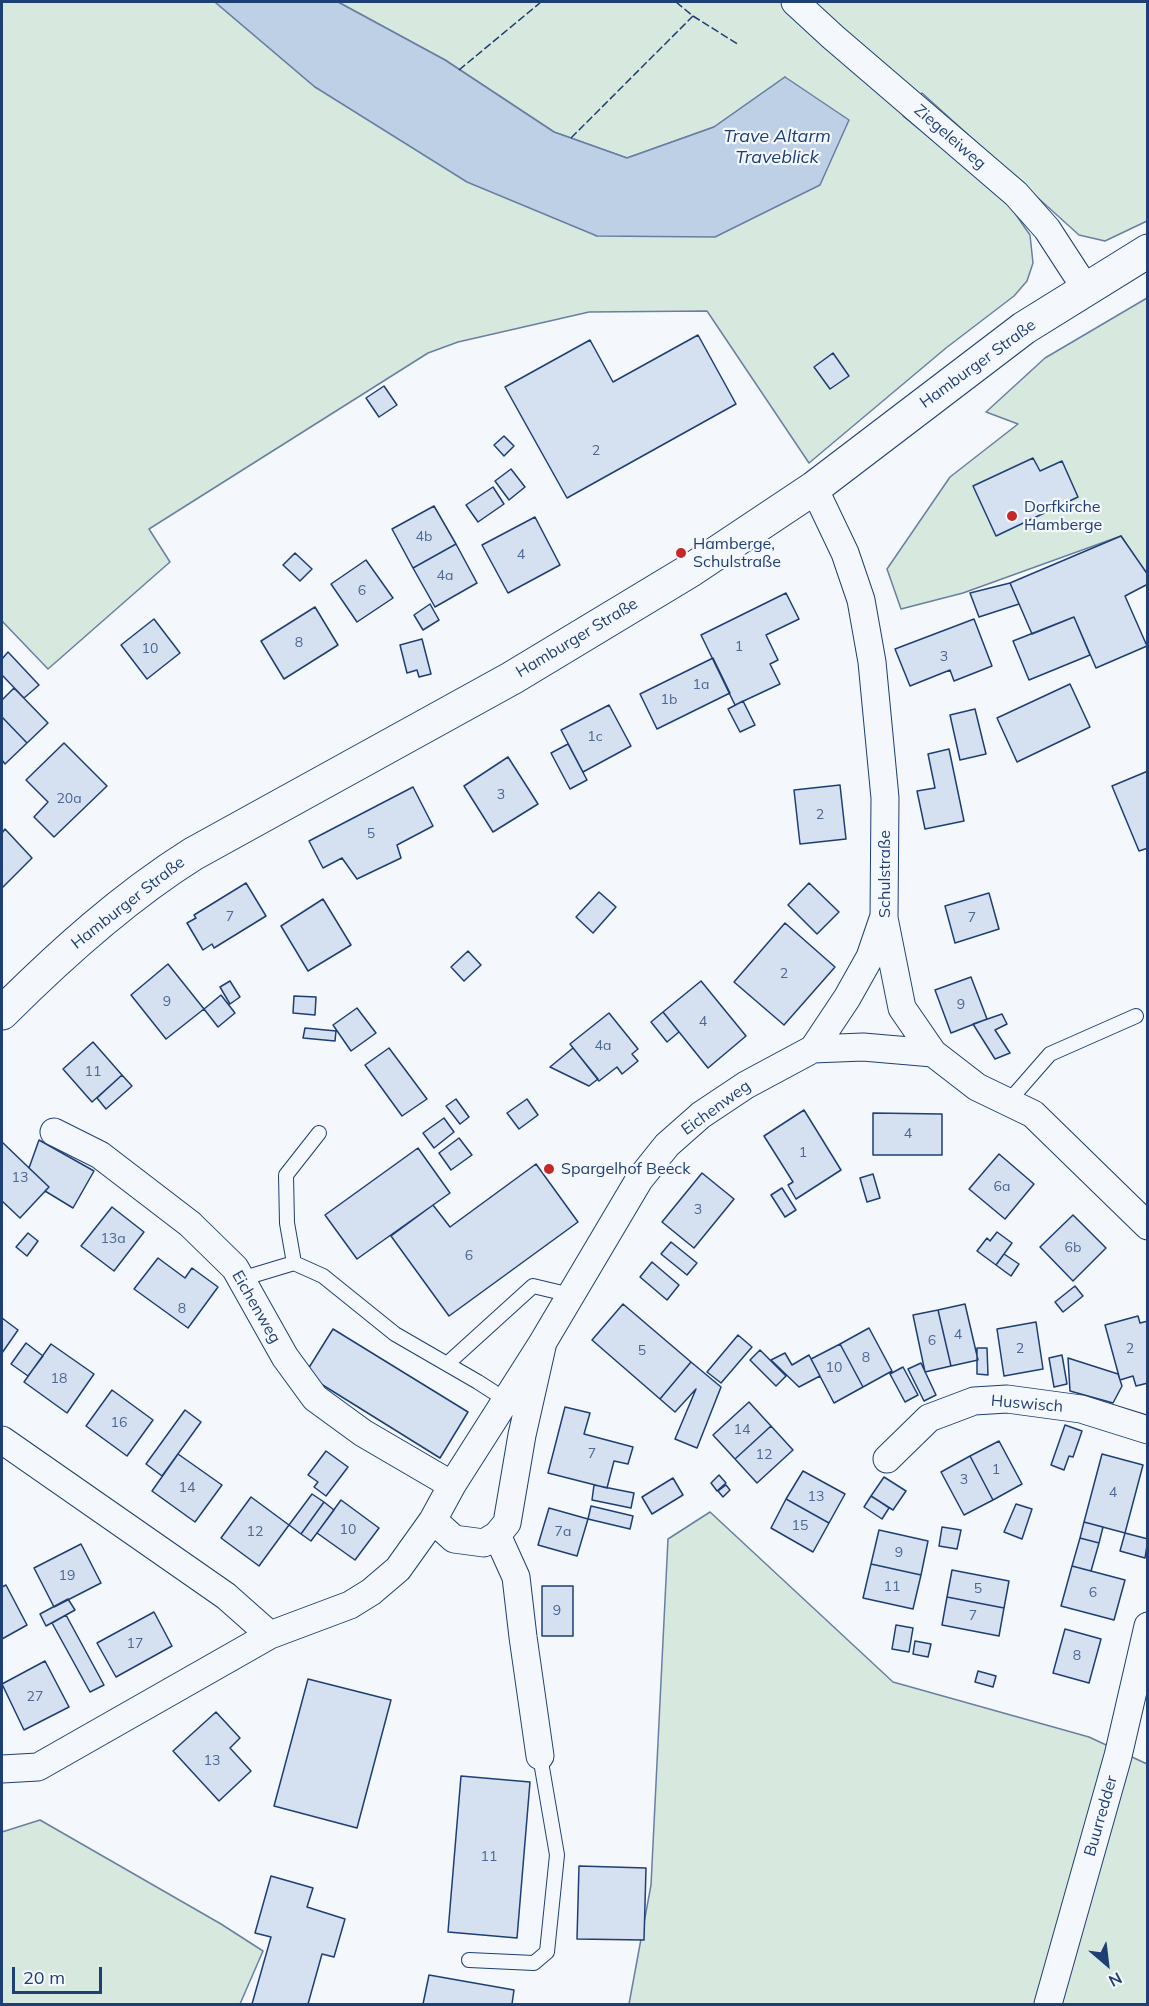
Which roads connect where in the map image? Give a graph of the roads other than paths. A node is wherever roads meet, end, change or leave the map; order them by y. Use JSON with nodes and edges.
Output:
{"nodes":[{"id":1,"x":795,"y":2,"type":"edge"},
{"id":2,"x":1148,"y":251,"type":"edge"},
{"id":3,"x":1086,"y":289,"type":"junction"},
{"id":4,"x":814,"y":488,"type":"junction"},
{"id":5,"x":884,"y":918,"type":"junction"},
{"id":6,"x":2,"y":1013,"type":"edge"},
{"id":7,"x":1136,"y":1016,"type":"dead end"},
{"id":8,"x":813,"y":1049,"type":"junction"},
{"id":9,"x":933,"y":1053,"type":"junction"},
{"id":10,"x":1008,"y":1102,"type":"junction"},
{"id":11,"x":54,"y":1132,"type":"dead end"},
{"id":12,"x":319,"y":1133,"type":"dead end"},
{"id":13,"x":1148,"y":1227,"type":"edge"},
{"id":14,"x":294,"y":1263,"type":"junction"},
{"id":15,"x":241,"y":1279,"type":"junction"},
{"id":16,"x":571,"y":1295,"type":"junction"},
{"id":17,"x":543,"y":1342,"type":"junction"},
{"id":18,"x":447,"y":1364,"type":"junction"},
{"id":19,"x":506,"y":1400,"type":"junction"},
{"id":20,"x":1148,"y":1430,"type":"edge"},
{"id":21,"x":2,"y":1440,"type":"edge"},
{"id":22,"x":887,"y":1459,"type":"dead end"},
{"id":23,"x":452,"y":1485,"type":"junction"},
{"id":24,"x":433,"y":1520,"type":"junction"},
{"id":25,"x":497,"y":1535,"type":"junction"},
{"id":26,"x":1148,"y":1626,"type":"edge"},
{"id":27,"x":270,"y":1635,"type":"junction"},
{"id":28,"x":540,"y":1756,"type":"joint"},
{"id":29,"x":2,"y":1769,"type":"edge"},
{"id":30,"x":470,"y":1960,"type":"dead end"},
{"id":31,"x":1048,"y":2004,"type":"edge"}],
"edges":[{"from":1,"to":3,"type":"street","name":"Ziegeleiweg"},
{"from":2,"to":3,"type":"main road","name":"Hamburger Straße"},
{"from":3,"to":4,"type":"main road","name":"Hamburger Straße"},
{"from":4,"to":5,"type":"street","name":"Schulstraße"},
{"from":4,"to":6,"type":"main road","name":"Hamburger Straße"},
{"from":5,"to":8,"type":"street","name":"Eichenweg"},
{"from":5,"to":9,"type":"street","name":"Schulstraße"},
{"from":7,"to":10,"type":"lane"},
{"from":8,"to":9,"type":"street","name":"Eichenweg"},
{"from":8,"to":16,"type":"street","name":"Eichenweg"},
{"from":9,"to":10,"type":"street","name":"Schulstraße"},
{"from":10,"to":13,"type":"street","name":"Schulstraße"},
{"from":11,"to":15,"type":"street","name":"Eichenweg"},
{"from":12,"to":14,"type":"lane"},
{"from":14,"to":15,"type":"lane"},
{"from":14,"to":18,"type":"lane"},
{"from":15,"to":23,"type":"street","name":"Eichenweg"},
{"from":16,"to":17,"type":"street","name":"Eichenweg"},
{"from":16,"to":18,"type":"lane"},
{"from":17,"to":19,"type":"street","name":"Eichenweg"},
{"from":17,"to":25,"type":"street","name":"Eichenweg"},
{"from":18,"to":19,"type":"lane"},
{"from":19,"to":23,"type":"street","name":"Eichenweg"},
{"from":20,"to":22,"type":"street","name":"Huswisch"},
{"from":21,"to":27,"type":"street"},
{"from":23,"to":24,"type":"street","name":"Eichenweg"},
{"from":24,"to":25,"type":"street"},
{"from":24,"to":27,"type":"street","name":"Eichenweg"},
{"from":25,"to":28,"type":"street"},
{"from":26,"to":31,"type":"street","name":"Buurredder"},
{"from":27,"to":29,"type":"street","name":"Eichenweg"},
{"from":28,"to":30,"type":"lane"}]}
